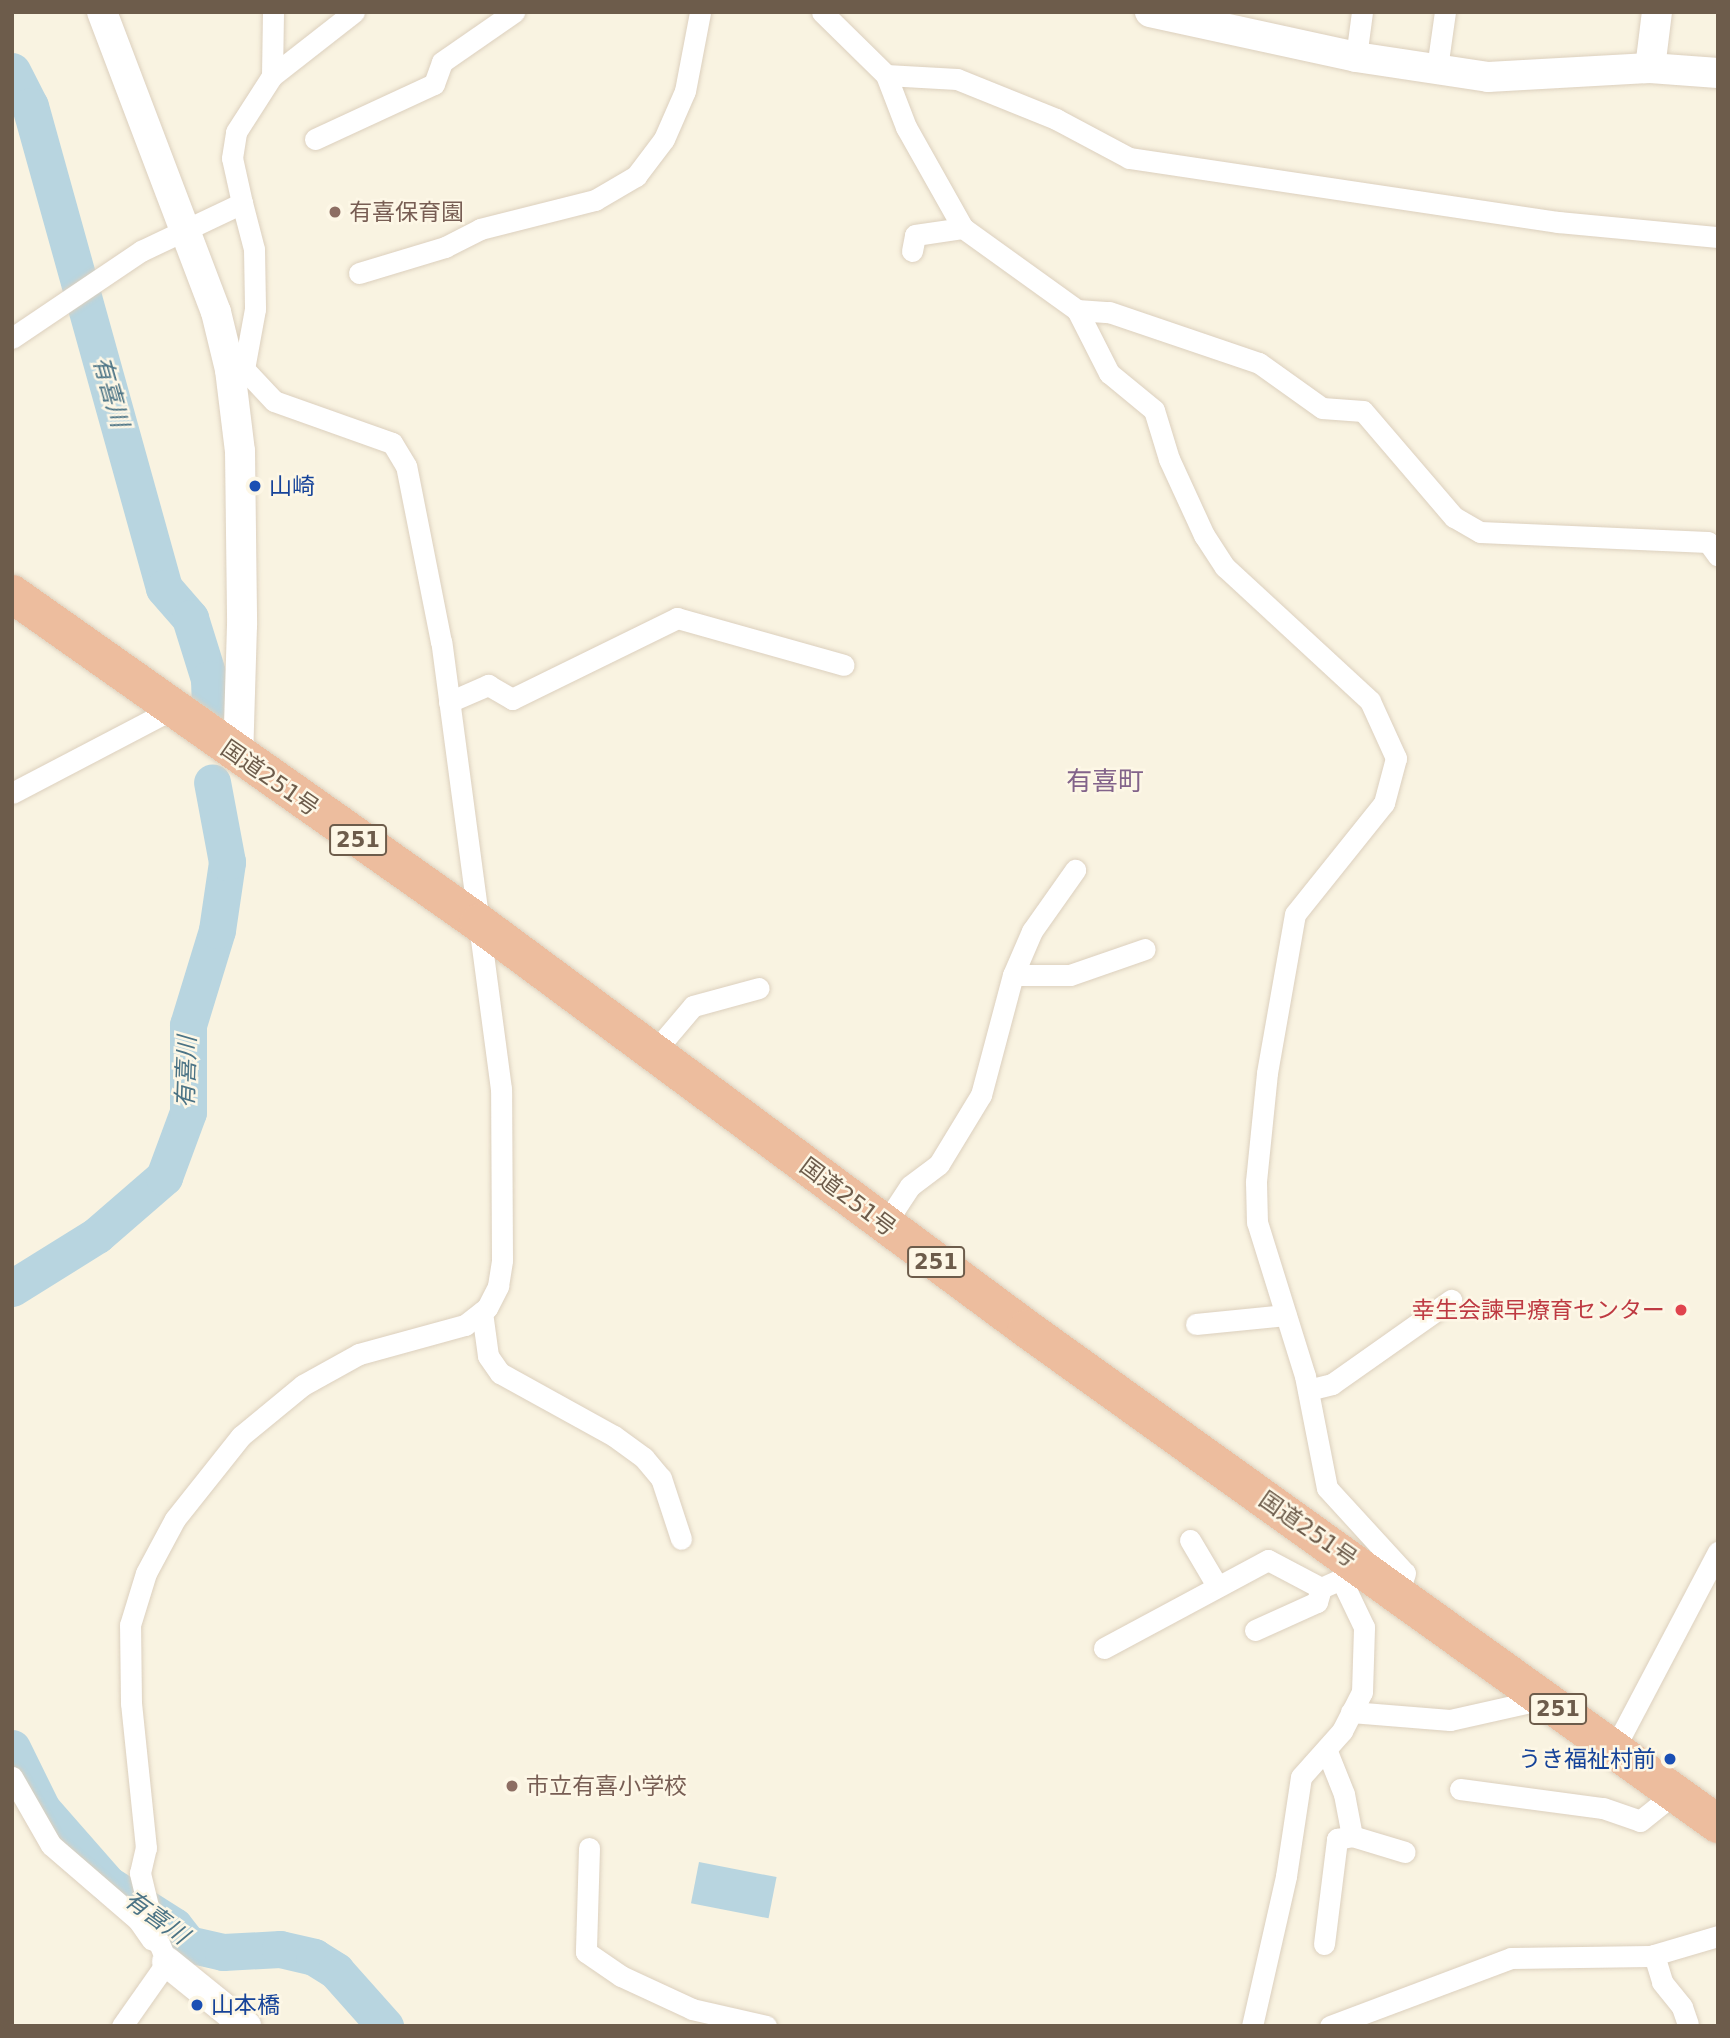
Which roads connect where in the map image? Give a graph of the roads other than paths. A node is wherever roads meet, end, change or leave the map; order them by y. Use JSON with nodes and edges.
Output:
{"nodes":[{"id":1,"x":102,"y":12,"type":"edge"},
{"id":2,"x":273,"y":12,"type":"edge"},
{"id":3,"x":354,"y":12,"type":"edge"},
{"id":4,"x":514,"y":12,"type":"edge"},
{"id":5,"x":700,"y":12,"type":"edge"},
{"id":6,"x":822,"y":12,"type":"edge"},
{"id":7,"x":1150,"y":12,"type":"edge"},
{"id":8,"x":1362,"y":12,"type":"edge"},
{"id":9,"x":1445,"y":12,"type":"edge"},
{"id":10,"x":1657,"y":12,"type":"edge"},
{"id":11,"x":1356,"y":57,"type":"junction"},
{"id":12,"x":1437,"y":68,"type":"junction"},
{"id":13,"x":1650,"y":68,"type":"junction"},
{"id":14,"x":1718,"y":73,"type":"edge"},
{"id":15,"x":886,"y":75,"type":"junction"},
{"id":16,"x":272,"y":76,"type":"junction"},
{"id":17,"x":314,"y":139,"type":"dead end"},
{"id":18,"x":242,"y":203,"type":"junction"},
{"id":19,"x":183,"y":228,"type":"junction"},
{"id":20,"x":962,"y":228,"type":"junction"},
{"id":21,"x":1718,"y":237,"type":"edge"},
{"id":22,"x":912,"y":251,"type":"dead end"},
{"id":23,"x":359,"y":274,"type":"dead end"},
{"id":24,"x":1077,"y":310,"type":"junction"},
{"id":25,"x":17,"y":335,"type":"edge"},
{"id":26,"x":237,"y":369,"type":"junction"},
{"id":27,"x":1718,"y":556,"type":"edge"},
{"id":28,"x":12,"y":594,"type":"edge"},
{"id":29,"x":844,"y":665,"type":"dead end"},
{"id":30,"x":449,"y":702,"type":"junction"},
{"id":31,"x":173,"y":709,"type":"junction"},
{"id":32,"x":238,"y":757,"type":"junction"},
{"id":33,"x":12,"y":793,"type":"edge"},
{"id":34,"x":1076,"y":870,"type":"dead end"},
{"id":35,"x":479,"y":923,"type":"junction"},
{"id":36,"x":1145,"y":949,"type":"dead end"},
{"id":37,"x":1013,"y":975,"type":"junction"},
{"id":38,"x":759,"y":988,"type":"dead end"},
{"id":39,"x":654,"y":1052,"type":"junction"},
{"id":40,"x":885,"y":1224,"type":"junction"},
{"id":41,"x":1451,"y":1300,"type":"dead end"},
{"id":42,"x":482,"y":1312,"type":"junction"},
{"id":43,"x":1286,"y":1315,"type":"junction"},
{"id":44,"x":1196,"y":1324,"type":"dead end"},
{"id":45,"x":1308,"y":1390,"type":"junction"},
{"id":46,"x":681,"y":1539,"type":"dead end"},
{"id":47,"x":1190,"y":1540,"type":"dead end"},
{"id":48,"x":1718,"y":1552,"type":"edge"},
{"id":49,"x":1348,"y":1570,"type":"junction"},
{"id":50,"x":1216,"y":1584,"type":"junction"},
{"id":51,"x":1321,"y":1588,"type":"junction"},
{"id":52,"x":1398,"y":1593,"type":"junction"},
{"id":53,"x":1255,"y":1630,"type":"dead end"},
{"id":54,"x":1104,"y":1648,"type":"dead end"},
{"id":55,"x":1544,"y":1699,"type":"junction"},
{"id":56,"x":1351,"y":1712,"type":"junction"},
{"id":57,"x":1326,"y":1749,"type":"junction"},
{"id":58,"x":1614,"y":1749,"type":"junction"},
{"id":59,"x":12,"y":1777,"type":"edge"},
{"id":60,"x":1460,"y":1789,"type":"dead end"},
{"id":61,"x":1675,"y":1793,"type":"junction"},
{"id":62,"x":1718,"y":1824,"type":"edge"},
{"id":63,"x":1352,"y":1836,"type":"junction"},
{"id":64,"x":589,"y":1848,"type":"dead end"},
{"id":65,"x":1405,"y":1853,"type":"dead end"},
{"id":66,"x":1718,"y":1936,"type":"edge"},
{"id":67,"x":1324,"y":1944,"type":"dead end"},
{"id":68,"x":1654,"y":1955,"type":"junction"},
{"id":69,"x":167,"y":1962,"type":"junction"},
{"id":70,"x":1688,"y":2024,"type":"edge"},
{"id":71,"x":122,"y":2026,"type":"edge"},
{"id":72,"x":246,"y":2026,"type":"edge"},
{"id":73,"x":766,"y":2026,"type":"edge"},
{"id":74,"x":1252,"y":2026,"type":"edge"},
{"id":75,"x":1330,"y":2026,"type":"edge"}],
"edges":[{"from":1,"to":19,"type":"street"},
{"from":2,"to":16,"type":"street"},
{"from":3,"to":16,"type":"street"},
{"from":4,"to":17,"type":"street"},
{"from":5,"to":23,"type":"street"},
{"from":6,"to":15,"type":"street"},
{"from":7,"to":11,"type":"street"},
{"from":8,"to":11,"type":"street"},
{"from":9,"to":12,"type":"street"},
{"from":10,"to":13,"type":"street"},
{"from":11,"to":12,"type":"street"},
{"from":12,"to":13,"type":"street"},
{"from":13,"to":14,"type":"street"},
{"from":15,"to":20,"type":"street"},
{"from":15,"to":21,"type":"street"},
{"from":16,"to":18,"type":"street"},
{"from":18,"to":19,"type":"street"},
{"from":18,"to":26,"type":"street"},
{"from":19,"to":25,"type":"street"},
{"from":19,"to":26,"type":"street"},
{"from":20,"to":22,"type":"street"},
{"from":20,"to":24,"type":"street"},
{"from":24,"to":27,"type":"street"},
{"from":24,"to":43,"type":"street"},
{"from":26,"to":30,"type":"street"},
{"from":26,"to":32,"type":"street"},
{"from":28,"to":31,"type":"highway","name":"国道251号","number":"251"},
{"from":29,"to":30,"type":"street"},
{"from":30,"to":35,"type":"street"},
{"from":31,"to":32,"type":"highway","name":"国道251号","number":"251"},
{"from":31,"to":33,"type":"street"},
{"from":32,"to":35,"type":"highway","name":"国道251号","number":"251"},
{"from":34,"to":37,"type":"street"},
{"from":35,"to":39,"type":"highway","name":"国道251号","number":"251"},
{"from":35,"to":42,"type":"street"},
{"from":36,"to":37,"type":"street"},
{"from":37,"to":40,"type":"street"},
{"from":38,"to":39,"type":"street"},
{"from":39,"to":40,"type":"highway","name":"国道251号","number":"251"},
{"from":40,"to":49,"type":"highway","name":"国道251号","number":"251"},
{"from":41,"to":45,"type":"street"},
{"from":42,"to":46,"type":"street"},
{"from":42,"to":69,"type":"street"},
{"from":43,"to":44,"type":"street"},
{"from":43,"to":45,"type":"street"},
{"from":45,"to":52,"type":"street"},
{"from":47,"to":50,"type":"street"},
{"from":48,"to":58,"type":"street"},
{"from":49,"to":51,"type":"street"},
{"from":49,"to":52,"type":"highway","name":"国道251号","number":"251"},
{"from":49,"to":56,"type":"street"},
{"from":50,"to":51,"type":"street"},
{"from":50,"to":54,"type":"street"},
{"from":51,"to":53,"type":"street"},
{"from":52,"to":55,"type":"highway","name":"国道251号","number":"251"},
{"from":55,"to":56,"type":"street"},
{"from":55,"to":58,"type":"highway","name":"国道251号","number":"251"},
{"from":56,"to":57,"type":"street"},
{"from":57,"to":63,"type":"street"},
{"from":57,"to":74,"type":"street"},
{"from":58,"to":61,"type":"highway","name":"国道251号","number":"251"},
{"from":59,"to":69,"type":"street"},
{"from":60,"to":61,"type":"street"},
{"from":61,"to":62,"type":"highway","name":"国道251号","number":"251"},
{"from":63,"to":65,"type":"street"},
{"from":63,"to":67,"type":"street"},
{"from":64,"to":73,"type":"street"},
{"from":66,"to":68,"type":"street"},
{"from":68,"to":70,"type":"street"},
{"from":68,"to":75,"type":"street"},
{"from":69,"to":71,"type":"street"},
{"from":69,"to":72,"type":"street"}]}
